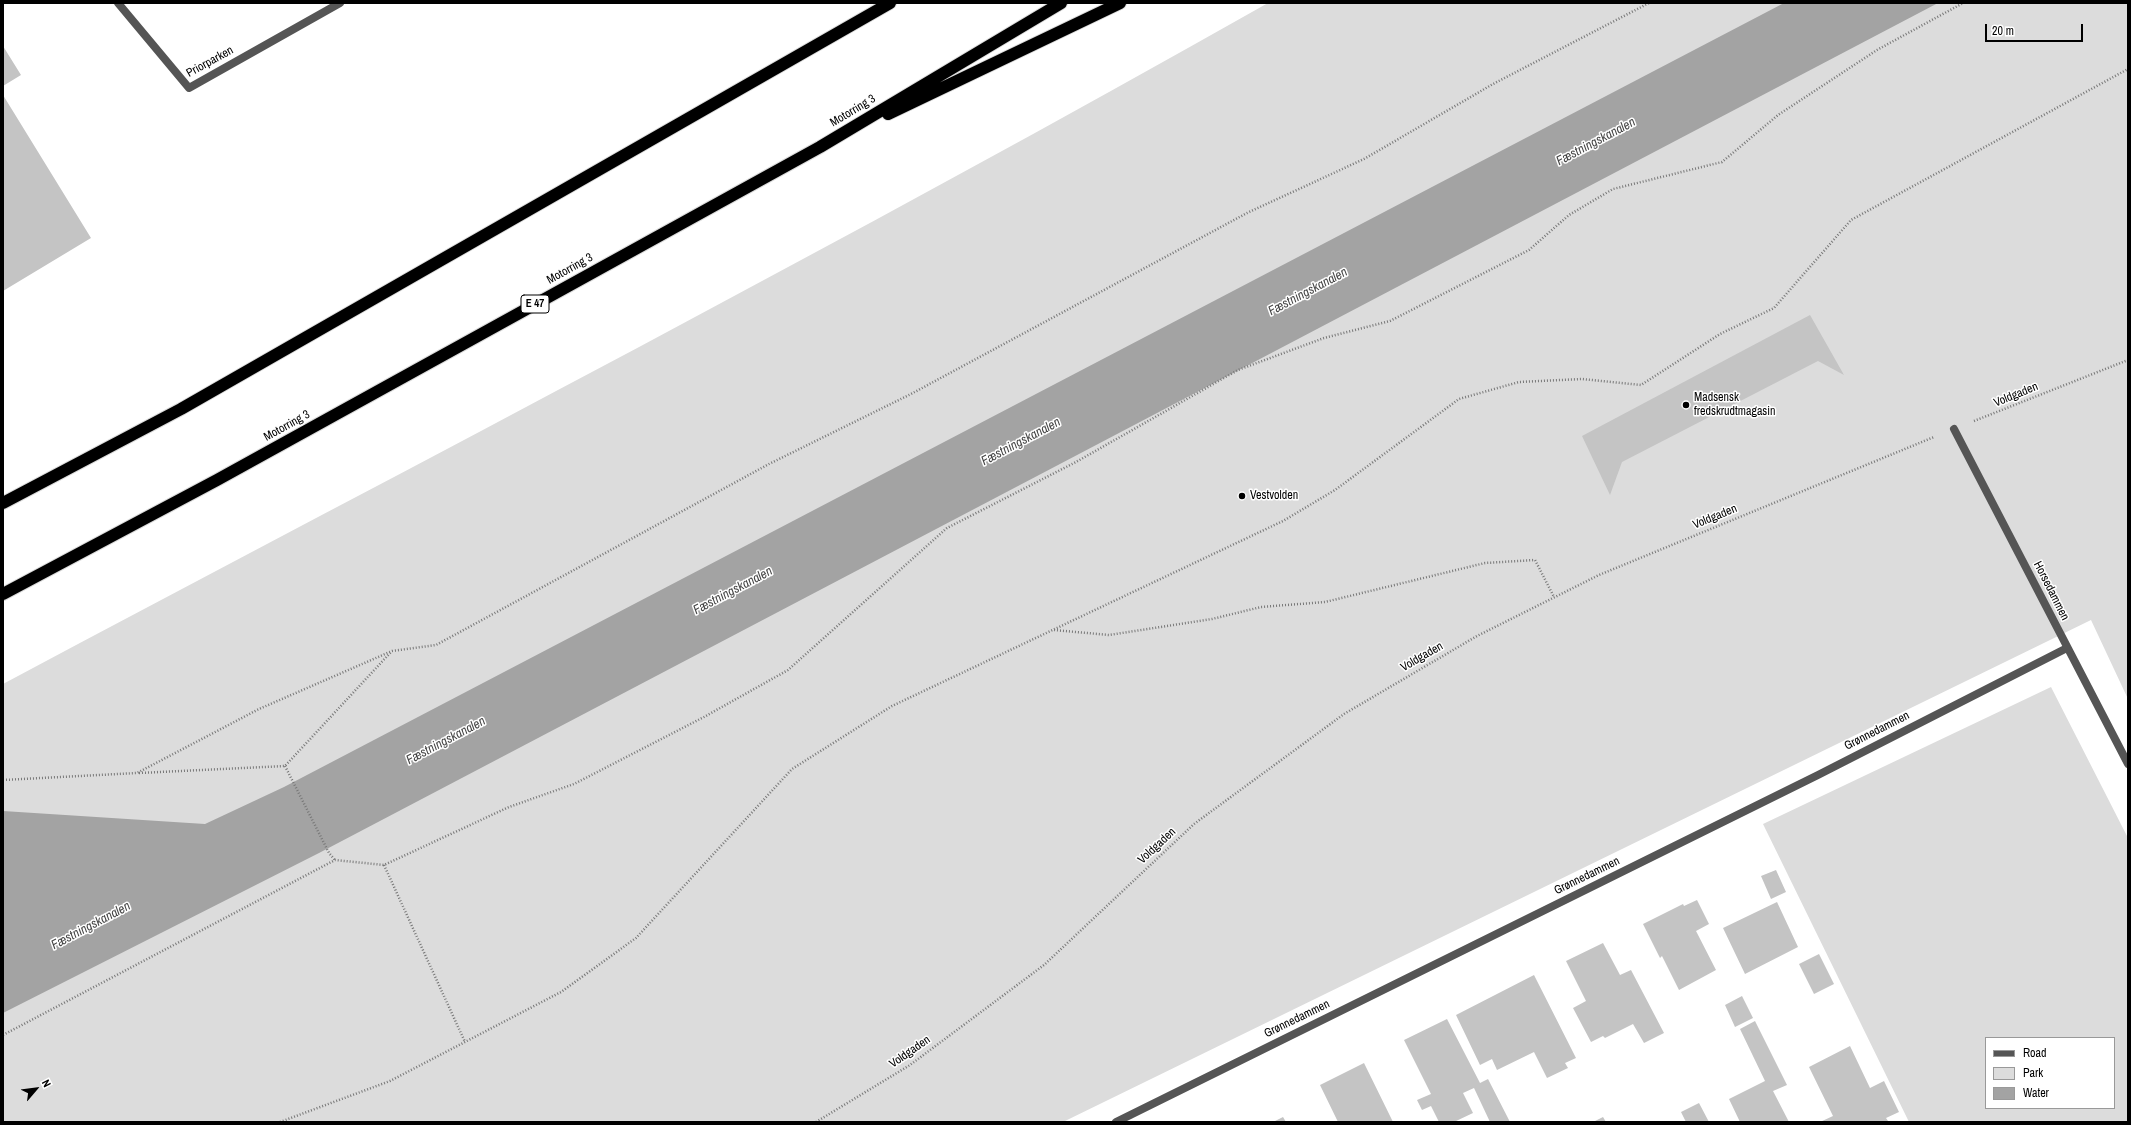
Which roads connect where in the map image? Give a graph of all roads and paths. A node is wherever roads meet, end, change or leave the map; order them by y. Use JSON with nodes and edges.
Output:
{"nodes":[{"id":1,"x":118,"y":3,"type":"edge"},
{"id":2,"x":340,"y":3,"type":"edge"},
{"id":3,"x":890,"y":3,"type":"edge"},
{"id":4,"x":1061,"y":3,"type":"edge"},
{"id":5,"x":1120,"y":3,"type":"edge"},
{"id":6,"x":1649,"y":3,"type":"edge"},
{"id":7,"x":1963,"y":3,"type":"edge"},
{"id":8,"x":2128,"y":69,"type":"edge"},
{"id":9,"x":820,"y":147,"type":"junction"},
{"id":10,"x":2128,"y":360,"type":"edge"},
{"id":11,"x":1954,"y":429,"type":"junction"},
{"id":12,"x":3,"y":503,"type":"edge"},
{"id":13,"x":3,"y":594,"type":"edge"},
{"id":14,"x":1554,"y":597,"type":"junction"},
{"id":15,"x":1053,"y":630,"type":"junction"},
{"id":16,"x":2067,"y":648,"type":"junction"},
{"id":17,"x":392,"y":651,"type":"junction"},
{"id":18,"x":2128,"y":764,"type":"edge"},
{"id":19,"x":285,"y":766,"type":"junction"},
{"id":20,"x":137,"y":773,"type":"junction"},
{"id":21,"x":3,"y":780,"type":"edge"},
{"id":22,"x":335,"y":860,"type":"junction"},
{"id":23,"x":384,"y":865,"type":"junction"},
{"id":24,"x":3,"y":1036,"type":"edge"},
{"id":25,"x":465,"y":1042,"type":"junction"},
{"id":26,"x":280,"y":1122,"type":"edge"},
{"id":27,"x":816,"y":1122,"type":"edge"},
{"id":28,"x":1116,"y":1122,"type":"edge"}],
"edges":[{"from":1,"to":2,"type":"street","name":"Priorparken"},
{"from":3,"to":12,"type":"highway"},
{"from":4,"to":9,"type":"highway","name":"Motorring 3","number":"E 47"},
{"from":5,"to":9,"type":"highway"},
{"from":6,"to":17,"type":"path"},
{"from":7,"to":23,"type":"path"},
{"from":8,"to":15,"type":"path"},
{"from":9,"to":13,"type":"highway","name":"Motorring 3","number":"E 47"},
{"from":10,"to":11,"type":"path","name":"Voldgaden"},
{"from":11,"to":14,"type":"path","name":"Voldgaden"},
{"from":11,"to":16,"type":"street","name":"Horsedammen"},
{"from":14,"to":15,"type":"path"},
{"from":14,"to":27,"type":"path","name":"Voldgaden"},
{"from":15,"to":25,"type":"path"},
{"from":16,"to":18,"type":"street","name":"Horsedammen"},
{"from":16,"to":28,"type":"street","name":"Grønnedammen"},
{"from":17,"to":19,"type":"path"},
{"from":17,"to":20,"type":"path"},
{"from":19,"to":20,"type":"path"},
{"from":19,"to":22,"type":"path"},
{"from":20,"to":21,"type":"path"},
{"from":22,"to":23,"type":"path"},
{"from":22,"to":24,"type":"path"},
{"from":23,"to":25,"type":"path"},
{"from":25,"to":26,"type":"path"}]}
